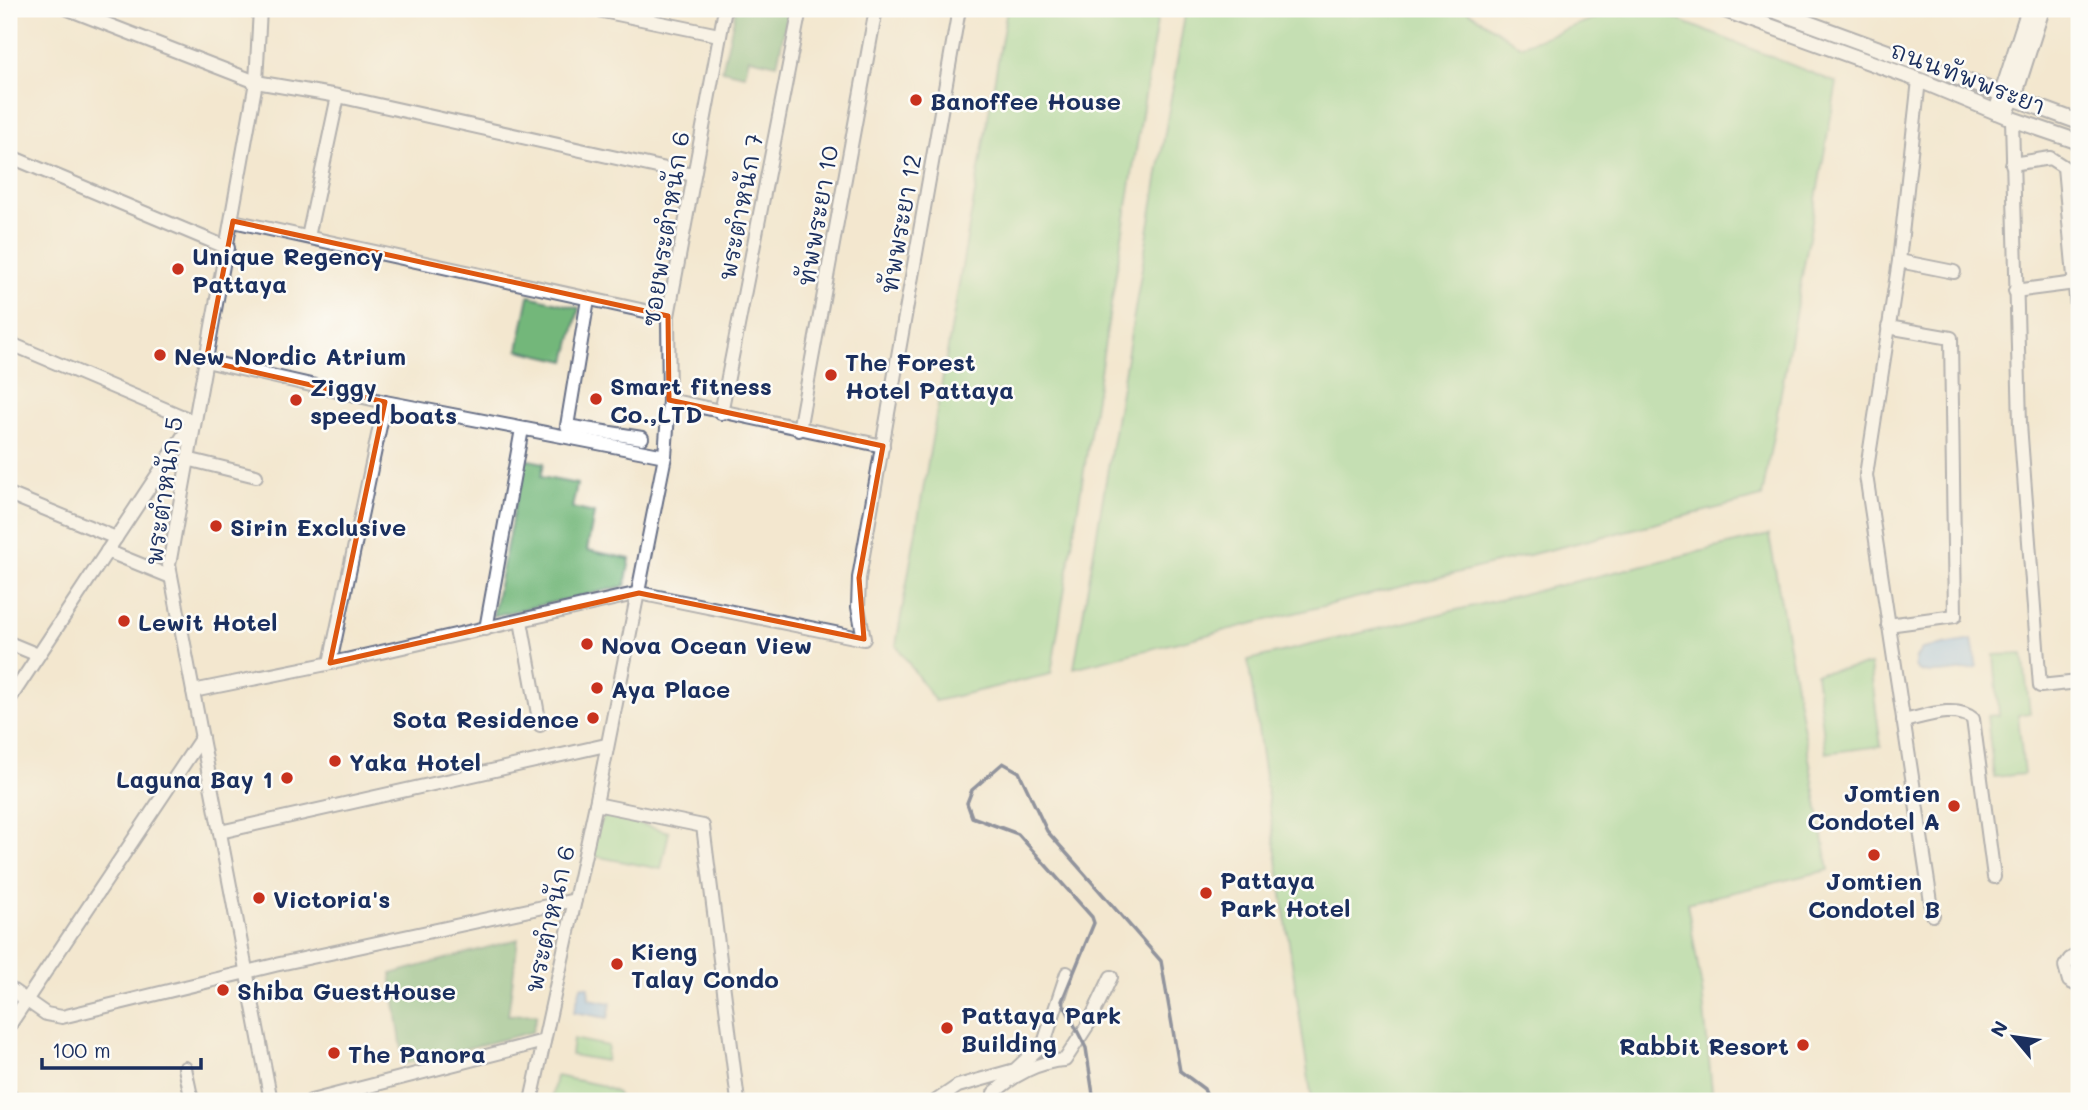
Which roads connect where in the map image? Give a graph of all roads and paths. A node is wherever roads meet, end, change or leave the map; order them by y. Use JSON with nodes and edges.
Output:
{"nodes":[{"id":1,"x":68,"y":9,"type":"edge"},
{"id":2,"x":260,"y":9,"type":"edge"},
{"id":3,"x":593,"y":9,"type":"edge"},
{"id":4,"x":725,"y":9,"type":"edge"},
{"id":5,"x":800,"y":9,"type":"edge"},
{"id":6,"x":876,"y":9,"type":"edge"},
{"id":7,"x":959,"y":9,"type":"edge"},
{"id":8,"x":1722,"y":9,"type":"edge"},
{"id":9,"x":1770,"y":9,"type":"edge"},
{"id":10,"x":2029,"y":9,"type":"edge"},
{"id":11,"x":2042,"y":9,"type":"edge"},
{"id":12,"x":1799,"y":14,"type":"edge"},
{"id":13,"x":719,"y":35,"type":"junction"},
{"id":14,"x":1919,"y":80,"type":"junction"},
{"id":15,"x":256,"y":82,"type":"junction"},
{"id":16,"x":2008,"y":95,"type":"junction"},
{"id":17,"x":338,"y":96,"type":"junction"},
{"id":18,"x":2004,"y":116,"type":"junction"},
{"id":19,"x":2079,"y":122,"type":"edge"},
{"id":20,"x":2079,"y":142,"type":"edge"},
{"id":21,"x":9,"y":156,"type":"edge"},
{"id":22,"x":2012,"y":164,"type":"junction"},
{"id":23,"x":693,"y":175,"type":"junction"},
{"id":24,"x":233,"y":221,"type":"junction"},
{"id":25,"x":308,"y":237,"type":"junction"},
{"id":26,"x":228,"y":248,"type":"junction"},
{"id":27,"x":1899,"y":261,"type":"junction"},
{"id":28,"x":1954,"y":272,"type":"dead end"},
{"id":29,"x":2075,"y":284,"type":"junction"},
{"id":30,"x":2015,"y":292,"type":"junction"},
{"id":31,"x":588,"y":299,"type":"junction"},
{"id":32,"x":668,"y":316,"type":"junction"},
{"id":33,"x":1888,"y":327,"type":"junction"},
{"id":34,"x":2079,"y":331,"type":"edge"},
{"id":35,"x":9,"y":343,"type":"edge"},
{"id":36,"x":206,"y":361,"type":"junction"},
{"id":37,"x":669,"y":400,"type":"junction"},
{"id":38,"x":385,"y":402,"type":"junction"},
{"id":39,"x":721,"y":413,"type":"junction"},
{"id":40,"x":193,"y":421,"type":"junction"},
{"id":41,"x":522,"y":429,"type":"junction"},
{"id":42,"x":799,"y":430,"type":"junction"},
{"id":43,"x":642,"y":438,"type":"dead end"},
{"id":44,"x":883,"y":446,"type":"junction"},
{"id":45,"x":665,"y":456,"type":"junction"},
{"id":46,"x":187,"y":459,"type":"junction"},
{"id":47,"x":256,"y":476,"type":"dead end"},
{"id":48,"x":9,"y":494,"type":"edge"},
{"id":49,"x":116,"y":538,"type":"junction"},
{"id":50,"x":107,"y":551,"type":"junction"},
{"id":51,"x":171,"y":577,"type":"junction"},
{"id":52,"x":639,"y":593,"type":"junction"},
{"id":53,"x":521,"y":621,"type":"junction"},
{"id":54,"x":1888,"y":625,"type":"junction"},
{"id":55,"x":486,"y":629,"type":"junction"},
{"id":56,"x":9,"y":643,"type":"edge"},
{"id":57,"x":38,"y":655,"type":"junction"},
{"id":58,"x":330,"y":663,"type":"junction"},
{"id":59,"x":2079,"y":682,"type":"edge"},
{"id":60,"x":193,"y":691,"type":"junction"},
{"id":61,"x":9,"y":700,"type":"edge"},
{"id":62,"x":1903,"y":721,"type":"junction"},
{"id":63,"x":540,"y":726,"type":"dead end"},
{"id":64,"x":202,"y":737,"type":"junction"},
{"id":65,"x":606,"y":746,"type":"junction"},
{"id":66,"x":596,"y":804,"type":"junction"},
{"id":67,"x":220,"y":832,"type":"junction"},
{"id":68,"x":1994,"y":877,"type":"dead end"},
{"id":69,"x":575,"y":900,"type":"junction"},
{"id":70,"x":1933,"y":915,"type":"dead end"},
{"id":71,"x":2079,"y":954,"type":"edge"},
{"id":72,"x":246,"y":971,"type":"junction"},
{"id":73,"x":1067,"y":973,"type":"dead end"},
{"id":74,"x":1111,"y":977,"type":"dead end"},
{"id":75,"x":2079,"y":986,"type":"edge"},
{"id":76,"x":9,"y":988,"type":"edge"},
{"id":77,"x":26,"y":1000,"type":"junction"},
{"id":78,"x":9,"y":1026,"type":"edge"},
{"id":79,"x":544,"y":1041,"type":"junction"},
{"id":80,"x":185,"y":1069,"type":"dead end"},
{"id":81,"x":9,"y":1095,"type":"edge"},
{"id":82,"x":15,"y":1101,"type":"edge"},
{"id":83,"x":192,"y":1101,"type":"edge"},
{"id":84,"x":271,"y":1101,"type":"edge"},
{"id":85,"x":311,"y":1101,"type":"edge"},
{"id":86,"x":531,"y":1101,"type":"edge"},
{"id":87,"x":738,"y":1101,"type":"edge"},
{"id":88,"x":936,"y":1101,"type":"edge"},
{"id":89,"x":996,"y":1101,"type":"edge"}],
"edges":[{"from":1,"to":15,"type":"street"},
{"from":2,"to":15,"type":"street","name":"พระตำหนัก 5"},
{"from":3,"to":13,"type":"street"},
{"from":4,"to":13,"type":"street","name":"ซอยพระตำหนัก 6"},
{"from":5,"to":39,"type":"street","name":"พระตำหนัก 7"},
{"from":6,"to":42,"type":"street","name":"ทัพพระยา 10"},
{"from":7,"to":44,"type":"street","name":"ทัพพระยา 12"},
{"from":8,"to":14,"type":"main road","name":"ถนนทัพพระยา"},
{"from":9,"to":12,"type":"main road","name":"ถนนทัพพระยา"},
{"from":10,"to":16,"type":"main road"},
{"from":11,"to":16,"type":"main road"},
{"from":12,"to":16,"type":"main road","name":"ถนนทัพพระยา"},
{"from":13,"to":23,"type":"street","name":"ซอยพระตำหนัก 6"},
{"from":14,"to":18,"type":"main road","name":"ถนนทัพพระยา"},
{"from":14,"to":27,"type":"street"},
{"from":15,"to":17,"type":"street"},
{"from":15,"to":24,"type":"street","name":"พระตำหนัก 5"},
{"from":16,"to":18,"type":"main road"},
{"from":16,"to":19,"type":"main road","name":"ถนนทัพพระยา"},
{"from":17,"to":23,"type":"street"},
{"from":17,"to":25,"type":"street"},
{"from":18,"to":20,"type":"main road","name":"ถนนทัพพระยา"},
{"from":18,"to":22,"type":"street"},
{"from":21,"to":26,"type":"street"},
{"from":22,"to":29,"type":"street"},
{"from":22,"to":30,"type":"street"},
{"from":23,"to":32,"type":"street","name":"ซอยพระตำหนัก 6"},
{"from":24,"to":25,"type":"street"},
{"from":24,"to":26,"type":"street","name":"พระตำหนัก 5"},
{"from":25,"to":31,"type":"street"},
{"from":26,"to":36,"type":"street","name":"พระตำหนัก 5"},
{"from":27,"to":28,"type":"street"},
{"from":27,"to":33,"type":"street"},
{"from":29,"to":30,"type":"street"},
{"from":29,"to":34,"type":"street"},
{"from":30,"to":59,"type":"street"},
{"from":31,"to":32,"type":"street"},
{"from":31,"to":43,"type":"street"},
{"from":32,"to":37,"type":"street","name":"ซอยพระตำหนัก 6"},
{"from":33,"to":54,"type":"street"},
{"from":33,"to":54,"type":"street"},
{"from":35,"to":40,"type":"street"},
{"from":36,"to":38,"type":"street"},
{"from":36,"to":40,"type":"street","name":"พระตำหนัก 5"},
{"from":37,"to":39,"type":"street"},
{"from":37,"to":45,"type":"street","name":"ซอยพระตำหนัก 6"},
{"from":38,"to":41,"type":"street"},
{"from":38,"to":58,"type":"street"},
{"from":39,"to":42,"type":"street"},
{"from":40,"to":46,"type":"street","name":"พระตำหนัก 5"},
{"from":40,"to":49,"type":"street"},
{"from":41,"to":45,"type":"street"},
{"from":41,"to":55,"type":"street"},
{"from":42,"to":44,"type":"street"},
{"from":44,"to":52,"type":"street","name":"ทัพพระยา 12"},
{"from":45,"to":52,"type":"street","name":"ซอยพระตำหนัก 6"},
{"from":46,"to":47,"type":"street"},
{"from":46,"to":51,"type":"street","name":"พระตำหนัก 5"},
{"from":48,"to":49,"type":"street"},
{"from":49,"to":50,"type":"street"},
{"from":50,"to":51,"type":"street"},
{"from":50,"to":57,"type":"street"},
{"from":51,"to":60,"type":"street","name":"พระตำหนัก 5"},
{"from":52,"to":53,"type":"street"},
{"from":52,"to":65,"type":"street","name":"ซอยพระตำหนัก 6"},
{"from":53,"to":55,"type":"street"},
{"from":53,"to":63,"type":"street"},
{"from":54,"to":62,"type":"street"},
{"from":55,"to":58,"type":"street"},
{"from":56,"to":57,"type":"street"},
{"from":57,"to":61,"type":"street"},
{"from":58,"to":60,"type":"street"},
{"from":60,"to":64,"type":"street","name":"พระตำหนัก 5"},
{"from":62,"to":68,"type":"street"},
{"from":62,"to":70,"type":"street"},
{"from":64,"to":67,"type":"street","name":"พระตำหนัก 5"},
{"from":64,"to":77,"type":"street"},
{"from":65,"to":66,"type":"street","name":"พระตำหนัก 6"},
{"from":65,"to":67,"type":"street"},
{"from":66,"to":69,"type":"street","name":"พระตำหนัก 6"},
{"from":66,"to":87,"type":"street"},
{"from":67,"to":72,"type":"street","name":"พระตำหนัก 5"},
{"from":69,"to":72,"type":"street"},
{"from":69,"to":79,"type":"street","name":"พระตำหนัก 6"},
{"from":71,"to":75,"type":"street"},
{"from":72,"to":77,"type":"street"},
{"from":72,"to":84,"type":"street","name":"พระตำหนัก 5"},
{"from":73,"to":88,"type":"street"},
{"from":74,"to":89,"type":"street"},
{"from":76,"to":77,"type":"street"},
{"from":77,"to":78,"type":"street"},
{"from":79,"to":85,"type":"street"},
{"from":79,"to":86,"type":"street","name":"พระตำหนัก 6"},
{"from":80,"to":83,"type":"street"},
{"from":81,"to":82,"type":"street"}]}
